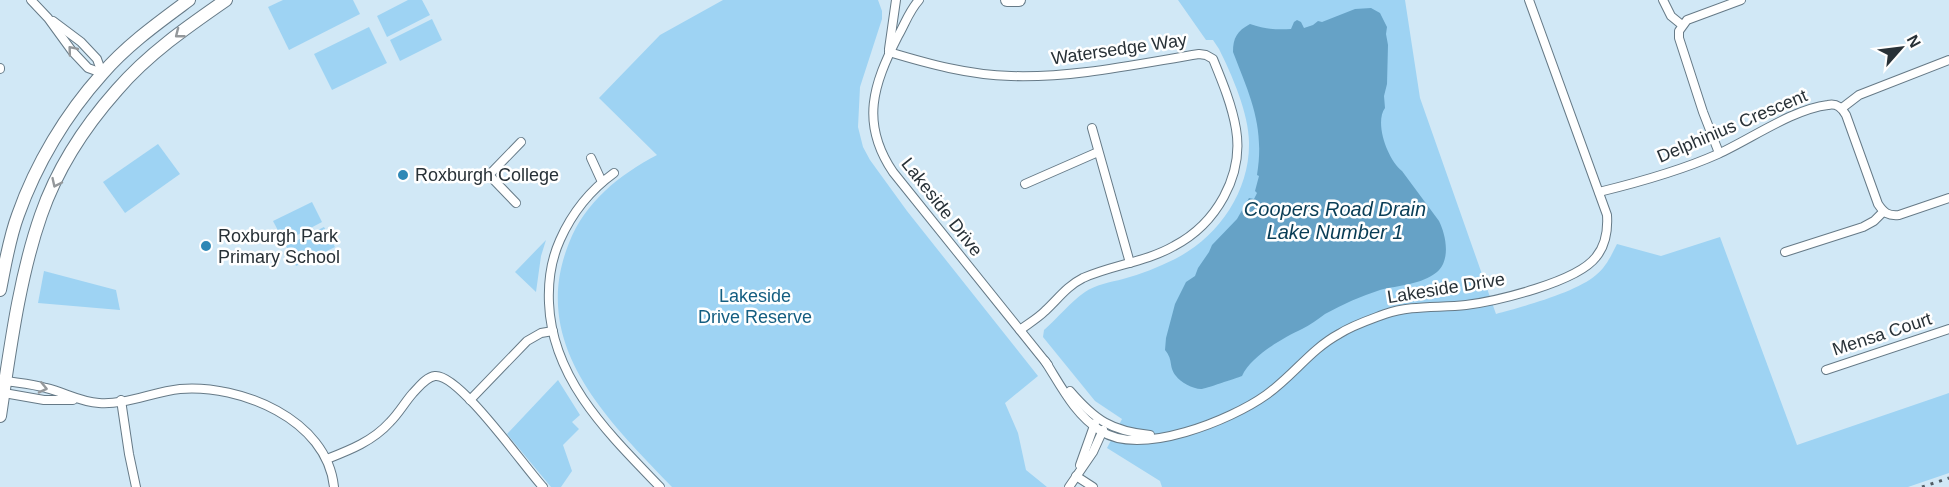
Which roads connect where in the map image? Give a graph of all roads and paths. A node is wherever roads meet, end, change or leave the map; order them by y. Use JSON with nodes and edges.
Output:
{"nodes":[{"id":1,"x":31,"y":0,"type":"edge"},
{"id":2,"x":189,"y":0,"type":"edge"},
{"id":3,"x":226,"y":0,"type":"edge"},
{"id":4,"x":896,"y":0,"type":"edge"},
{"id":5,"x":919,"y":0,"type":"edge"},
{"id":6,"x":1007,"y":0,"type":"edge"},
{"id":7,"x":1019,"y":0,"type":"edge"},
{"id":8,"x":1529,"y":0,"type":"edge"},
{"id":9,"x":1663,"y":0,"type":"edge"},
{"id":10,"x":1741,"y":0,"type":"edge"},
{"id":11,"x":48,"y":18,"type":"junction"},
{"id":12,"x":1682,"y":25,"type":"junction"},
{"id":13,"x":889,"y":52,"type":"junction"},
{"id":14,"x":97,"y":59,"type":"junction"},
{"id":15,"x":117,"y":59,"type":"junction"},
{"id":16,"x":1949,"y":60,"type":"edge"},
{"id":17,"x":88,"y":68,"type":"junction"},
{"id":18,"x":102,"y":73,"type":"junction"},
{"id":19,"x":91,"y":87,"type":"junction"},
{"id":20,"x":118,"y":88,"type":"junction"},
{"id":21,"x":1842,"y":108,"type":"junction"},
{"id":22,"x":1092,"y":128,"type":"dead end"},
{"id":23,"x":521,"y":142,"type":"dead end"},
{"id":24,"x":1098,"y":152,"type":"junction"},
{"id":25,"x":1719,"y":153,"type":"junction"},
{"id":26,"x":591,"y":158,"type":"dead end"},
{"id":27,"x":614,"y":173,"type":"dead end"},
{"id":28,"x":602,"y":182,"type":"junction"},
{"id":29,"x":1025,"y":184,"type":"dead end"},
{"id":30,"x":1599,"y":192,"type":"junction"},
{"id":31,"x":1949,"y":198,"type":"edge"},
{"id":32,"x":516,"y":203,"type":"dead end"},
{"id":33,"x":1883,"y":212,"type":"junction"},
{"id":34,"x":1785,"y":252,"type":"dead end"},
{"id":35,"x":1130,"y":263,"type":"junction"},
{"id":36,"x":0,"y":290,"type":"edge"},
{"id":37,"x":1020,"y":330,"type":"junction"},
{"id":38,"x":1949,"y":330,"type":"edge"},
{"id":39,"x":553,"y":331,"type":"junction"},
{"id":40,"x":1826,"y":370,"type":"dead end"},
{"id":41,"x":2,"y":386,"type":"edge"},
{"id":42,"x":121,"y":400,"type":"junction"},
{"id":43,"x":470,"y":400,"type":"junction"},
{"id":44,"x":0,"y":416,"type":"edge"},
{"id":45,"x":1095,"y":422,"type":"junction"},
{"id":46,"x":1104,"y":428,"type":"junction"},
{"id":47,"x":327,"y":459,"type":"junction"},
{"id":48,"x":1076,"y":477,"type":"junction"},
{"id":49,"x":539,"y":486,"type":"edge"},
{"id":50,"x":136,"y":487,"type":"edge"},
{"id":51,"x":334,"y":487,"type":"edge"},
{"id":52,"x":660,"y":487,"type":"edge"},
{"id":53,"x":1069,"y":487,"type":"edge"},
{"id":54,"x":1093,"y":487,"type":"edge"}],
"edges":[{"from":1,"to":11,"type":"street"},
{"from":2,"to":15,"type":"street"},
{"from":3,"to":20,"type":"street","one_way":true},
{"from":4,"to":13,"type":"street","name":"Lakeside Drive"},
{"from":5,"to":13,"type":"street","name":"Lakeside Drive"},
{"from":6,"to":7,"type":"street"},
{"from":8,"to":30,"type":"street","name":"Lakeside Drive"},
{"from":9,"to":12,"type":"street"},
{"from":10,"to":12,"type":"street"},
{"from":11,"to":14,"type":"street"},
{"from":17,"to":11,"type":"street","one_way":true},
{"from":12,"to":25,"type":"street"},
{"from":13,"to":35,"type":"street","name":"Watersedge Way"},
{"from":13,"to":37,"type":"street","name":"Lakeside Drive"},
{"from":14,"to":15,"type":"street"},
{"from":14,"to":18,"type":"street"},
{"from":15,"to":18,"type":"street"},
{"from":16,"to":21,"type":"street"},
{"from":17,"to":18,"type":"street"},
{"from":17,"to":19,"type":"street"},
{"from":18,"to":19,"type":"street"},
{"from":18,"to":20,"type":"street"},
{"from":19,"to":36,"type":"street"},
{"from":20,"to":41,"type":"street","one_way":true},
{"from":21,"to":25,"type":"street","name":"Delphinius Crescent"},
{"from":21,"to":33,"type":"street"},
{"from":22,"to":24,"type":"street"},
{"from":23,"to":32,"type":"street"},
{"from":24,"to":29,"type":"street"},
{"from":24,"to":35,"type":"street"},
{"from":25,"to":30,"type":"street","name":"Delphinius Crescent"},
{"from":26,"to":28,"type":"street"},
{"from":27,"to":28,"type":"street"},
{"from":28,"to":39,"type":"street"},
{"from":30,"to":46,"type":"street","name":"Lakeside Drive"},
{"from":31,"to":33,"type":"street"},
{"from":33,"to":34,"type":"street"},
{"from":35,"to":37,"type":"street","name":"Watersedge Way"},
{"from":37,"to":45,"type":"street","name":"Lakeside Drive"},
{"from":38,"to":40,"type":"street","name":"Mensa Court"},
{"from":39,"to":43,"type":"street"},
{"from":39,"to":52,"type":"street"},
{"from":41,"to":42,"type":"street"},
{"from":41,"to":44,"type":"street"},
{"from":42,"to":47,"type":"street"},
{"from":42,"to":50,"type":"street"},
{"from":43,"to":47,"type":"street"},
{"from":43,"to":49,"type":"street"},
{"from":45,"to":46,"type":"street","name":"Lakeside Drive"},
{"from":45,"to":48,"type":"street"},
{"from":46,"to":48,"type":"street"},
{"from":47,"to":51,"type":"street"},
{"from":48,"to":53,"type":"street"},
{"from":48,"to":54,"type":"street"}]}
